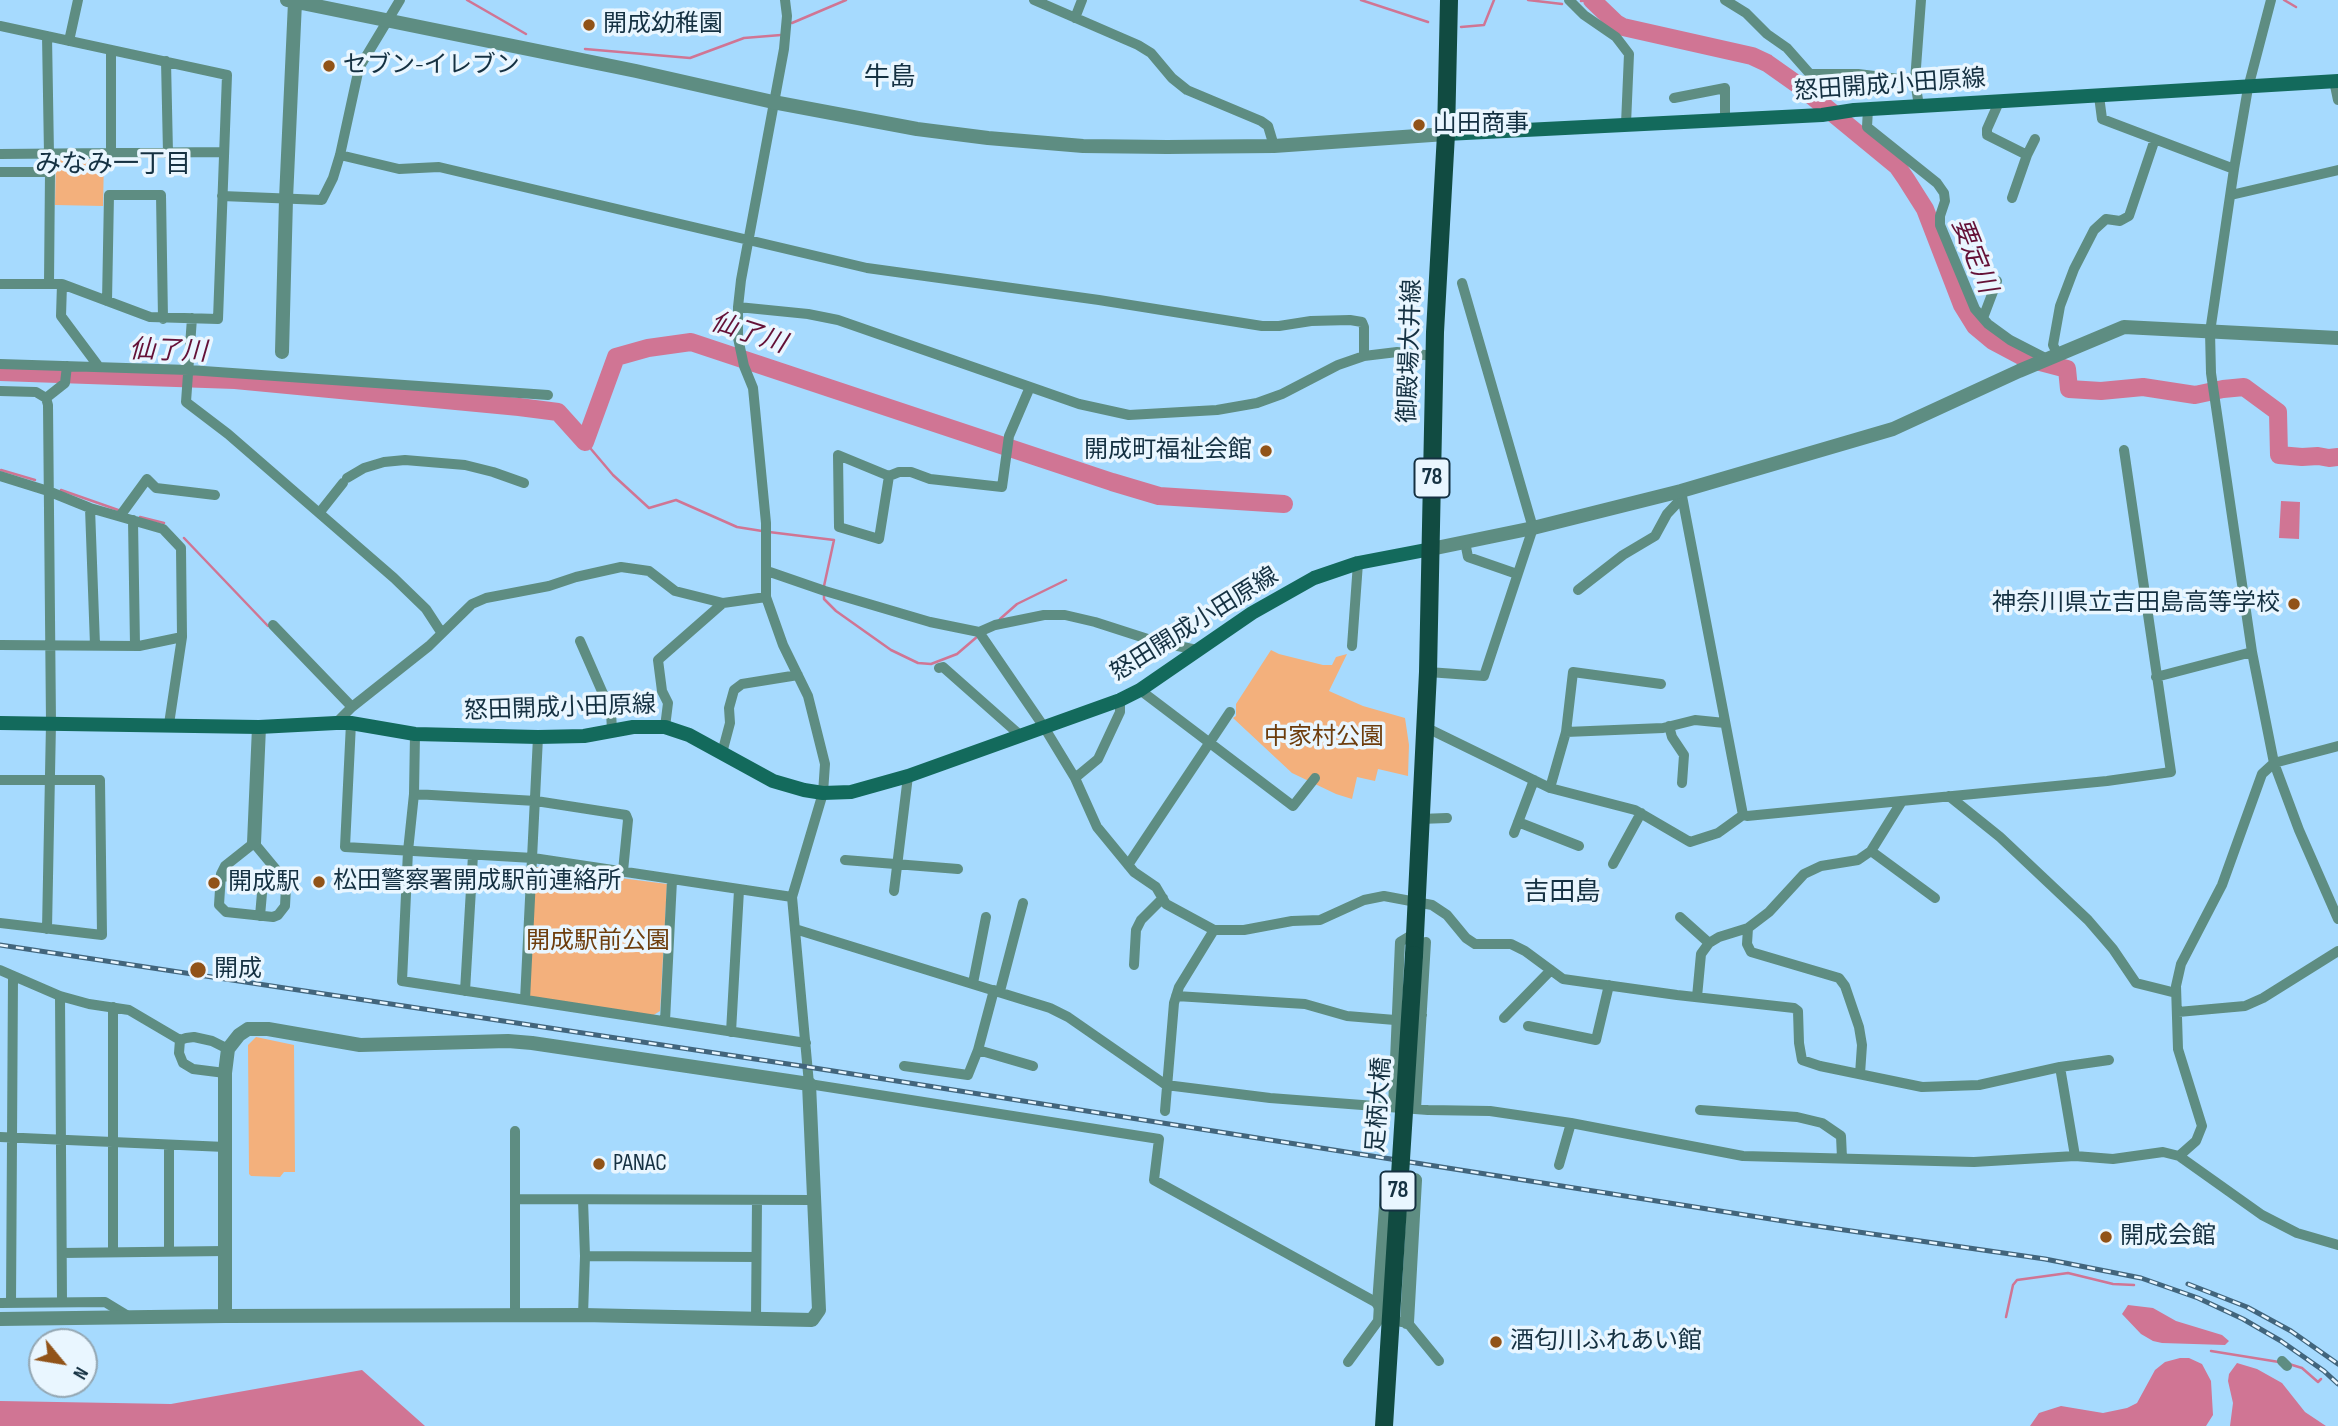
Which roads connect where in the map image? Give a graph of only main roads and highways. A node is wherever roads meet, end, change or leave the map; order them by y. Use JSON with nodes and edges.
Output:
{"nodes":[{"id":1,"x":1449,"y":0,"type":"edge"},
{"id":2,"x":2336,"y":81,"type":"edge"},
{"id":3,"x":1446,"y":134,"type":"junction"},
{"id":4,"x":1431,"y":549,"type":"junction"},
{"id":5,"x":0,"y":723,"type":"edge"},
{"id":6,"x":1418,"y":943,"type":"joint"},
{"id":7,"x":1384,"y":1426,"type":"edge"}],
"edges":[{"from":1,"to":3,"type":"main road","name":"御殿場大井線","number":"78"},
{"from":2,"to":3,"type":"main road","name":"怒田開成小田原線"},
{"from":3,"to":4,"type":"main road","name":"御殿場大井線","number":"78"},
{"from":4,"to":5,"type":"main road","name":"怒田開成小田原線"},
{"from":4,"to":6,"type":"main road","name":"御殿場大井線","number":"78"},
{"from":6,"to":7,"type":"main road","name":"足柄大橋","number":"78","bridge":true}]}
